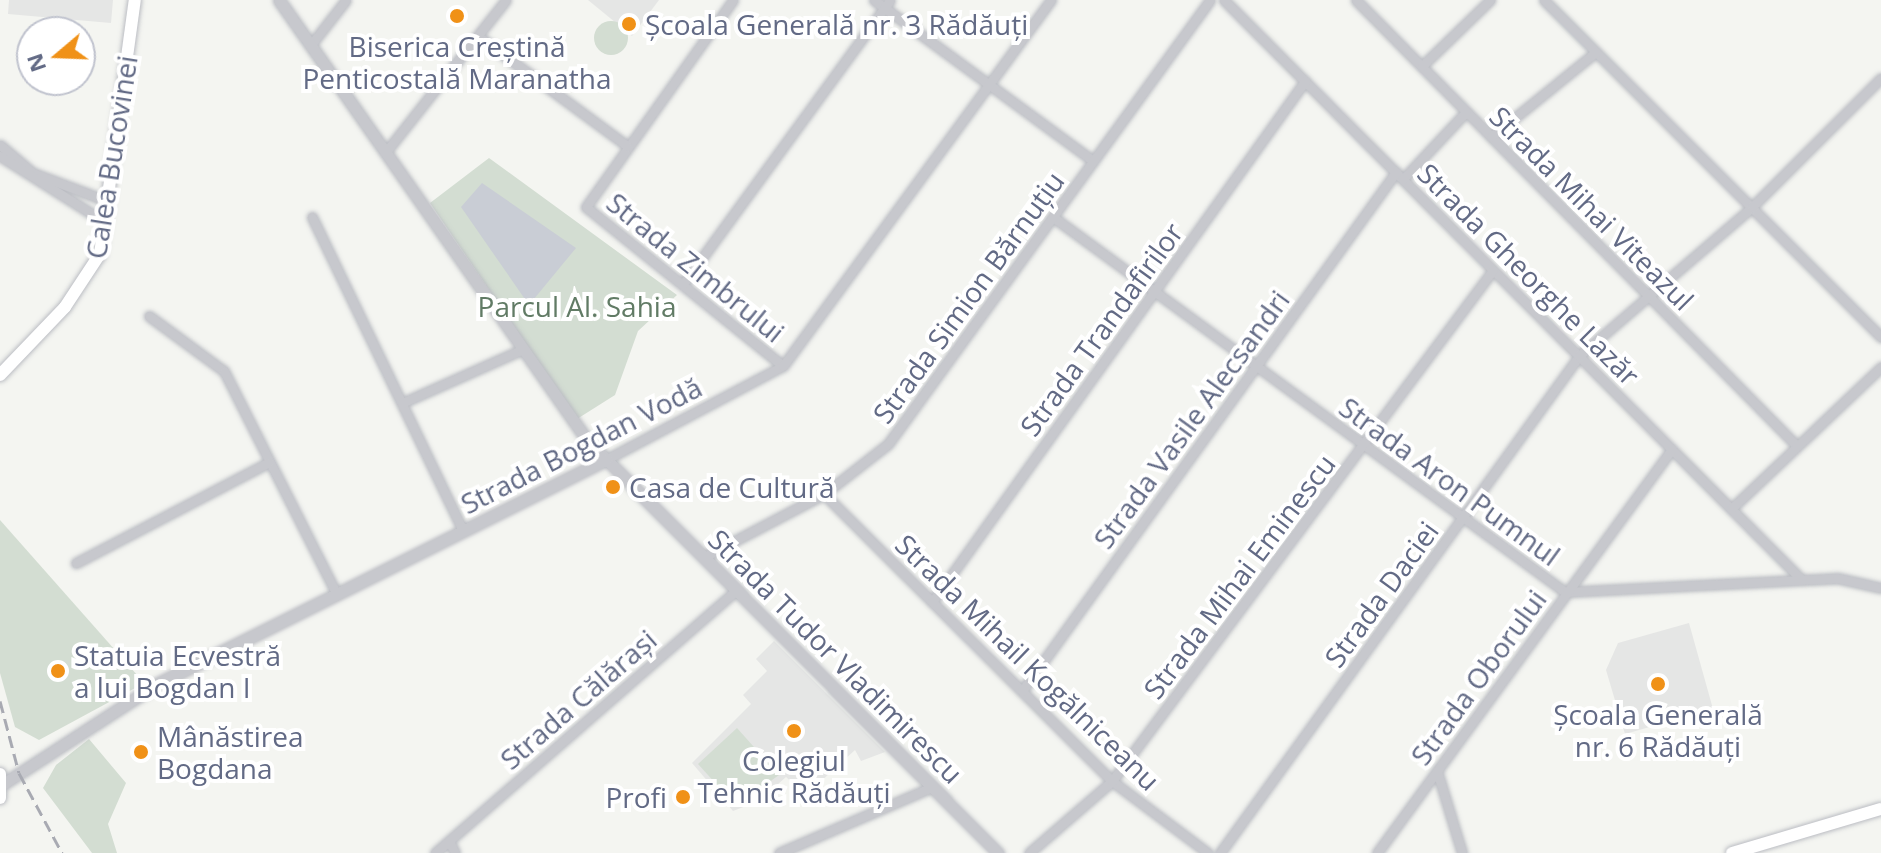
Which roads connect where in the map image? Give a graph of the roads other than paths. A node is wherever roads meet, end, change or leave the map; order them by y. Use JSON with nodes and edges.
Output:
{"nodes":[{"id":1,"x":135,"y":0,"type":"edge"},
{"id":2,"x":279,"y":0,"type":"edge"},
{"id":3,"x":346,"y":0,"type":"edge"},
{"id":4,"x":506,"y":0,"type":"edge"},
{"id":5,"x":733,"y":0,"type":"edge"},
{"id":6,"x":874,"y":0,"type":"edge"},
{"id":7,"x":1051,"y":0,"type":"edge"},
{"id":8,"x":1210,"y":0,"type":"edge"},
{"id":9,"x":1224,"y":0,"type":"edge"},
{"id":10,"x":1356,"y":0,"type":"edge"},
{"id":11,"x":1490,"y":0,"type":"edge"},
{"id":12,"x":1544,"y":0,"type":"edge"},
{"id":13,"x":888,"y":4,"type":"edge"},
{"id":14,"x":478,"y":36,"type":"junction"},
{"id":15,"x":310,"y":46,"type":"junction"},
{"id":16,"x":1596,"y":52,"type":"junction"},
{"id":17,"x":1422,"y":66,"type":"junction"},
{"id":18,"x":1881,"y":78,"type":"edge"},
{"id":19,"x":1305,"y":81,"type":"junction"},
{"id":20,"x":989,"y":85,"type":"junction"},
{"id":21,"x":1466,"y":112,"type":"junction"},
{"id":22,"x":1491,"y":137,"type":"junction"},
{"id":23,"x":0,"y":145,"type":"edge"},
{"id":24,"x":627,"y":146,"type":"junction"},
{"id":25,"x":385,"y":153,"type":"junction"},
{"id":26,"x":0,"y":156,"type":"edge"},
{"id":27,"x":1093,"y":161,"type":"junction"},
{"id":28,"x":1399,"y":176,"type":"junction"},
{"id":29,"x":107,"y":201,"type":"junction"},
{"id":30,"x":1752,"y":207,"type":"junction"},
{"id":31,"x":312,"y":217,"type":"dead end"},
{"id":32,"x":1053,"y":217,"type":"junction"},
{"id":33,"x":105,"y":222,"type":"junction"},
{"id":34,"x":1493,"y":270,"type":"junction"},
{"id":35,"x":683,"y":284,"type":"junction"},
{"id":36,"x":1154,"y":292,"type":"junction"},
{"id":37,"x":1650,"y":298,"type":"junction"},
{"id":38,"x":149,"y":316,"type":"dead end"},
{"id":39,"x":1881,"y":337,"type":"edge"},
{"id":40,"x":521,"y":350,"type":"junction"},
{"id":41,"x":1579,"y":356,"type":"junction"},
{"id":42,"x":783,"y":366,"type":"junction"},
{"id":43,"x":1256,"y":366,"type":"junction"},
{"id":44,"x":1881,"y":367,"type":"edge"},
{"id":45,"x":0,"y":375,"type":"edge"},
{"id":46,"x":402,"y":403,"type":"junction"},
{"id":47,"x":1364,"y":445,"type":"junction"},
{"id":48,"x":1797,"y":446,"type":"junction"},
{"id":49,"x":1672,"y":449,"type":"junction"},
{"id":50,"x":607,"y":459,"type":"junction"},
{"id":51,"x":269,"y":462,"type":"junction"},
{"id":52,"x":824,"y":494,"type":"junction"},
{"id":53,"x":1731,"y":509,"type":"junction"},
{"id":54,"x":1463,"y":518,"type":"junction"},
{"id":55,"x":463,"y":531,"type":"junction"},
{"id":56,"x":704,"y":557,"type":"junction"},
{"id":57,"x":76,"y":563,"type":"dead end"},
{"id":58,"x":1802,"y":580,"type":"junction"},
{"id":59,"x":1881,"y":588,"type":"edge"},
{"id":60,"x":736,"y":590,"type":"junction"},
{"id":61,"x":1565,"y":592,"type":"junction"},
{"id":62,"x":337,"y":595,"type":"junction"},
{"id":63,"x":932,"y":602,"type":"junction"},
{"id":64,"x":1022,"y":691,"type":"junction"},
{"id":65,"x":1437,"y":771,"type":"junction"},
{"id":66,"x":1,"y":779,"type":"edge"},
{"id":67,"x":1112,"y":781,"type":"junction"},
{"id":68,"x":932,"y":787,"type":"junction"},
{"id":69,"x":0,"y":798,"type":"edge"},
{"id":70,"x":1881,"y":809,"type":"edge"},
{"id":71,"x":449,"y":841,"type":"junction"},
{"id":72,"x":435,"y":853,"type":"edge"},
{"id":73,"x":455,"y":853,"type":"edge"},
{"id":74,"x":779,"y":853,"type":"edge"},
{"id":75,"x":998,"y":853,"type":"edge"},
{"id":76,"x":1029,"y":853,"type":"edge"},
{"id":77,"x":1208,"y":853,"type":"edge"},
{"id":78,"x":1220,"y":853,"type":"edge"},
{"id":79,"x":1377,"y":853,"type":"edge"},
{"id":80,"x":1462,"y":853,"type":"edge"},
{"id":81,"x":1732,"y":853,"type":"edge"}],
"edges":[{"from":1,"to":29,"type":"main road","name":"Calea Bucovinei"},
{"from":2,"to":15,"type":"street","name":"Strada Tudor Vladimirescu"},
{"from":3,"to":15,"type":"street"},
{"from":4,"to":14,"type":"street"},
{"from":5,"to":24,"type":"street"},
{"from":6,"to":13,"type":"street"},
{"from":7,"to":20,"type":"street","name":"Strada Bogdan Vodă"},
{"from":8,"to":27,"type":"street","name":"Strada Simion Bărnuțiu"},
{"from":9,"to":19,"type":"street","name":"Strada Gheorghe Lazăr"},
{"from":10,"to":17,"type":"street","name":"Strada Mihai Viteazul"},
{"from":11,"to":17,"type":"street"},
{"from":12,"to":16,"type":"street"},
{"from":13,"to":20,"type":"street"},
{"from":13,"to":35,"type":"street"},
{"from":14,"to":24,"type":"street"},
{"from":14,"to":25,"type":"street"},
{"from":15,"to":25,"type":"street","name":"Strada Tudor Vladimirescu"},
{"from":16,"to":22,"type":"street"},
{"from":16,"to":30,"type":"street"},
{"from":17,"to":21,"type":"street","name":"Strada Mihai Viteazul"},
{"from":18,"to":30,"type":"street","name":"Strada Daciei"},
{"from":19,"to":28,"type":"street","name":"Strada Gheorghe Lazăr"},
{"from":19,"to":36,"type":"street","name":"Strada Trandafirilor"},
{"from":20,"to":27,"type":"street"},
{"from":20,"to":42,"type":"street","name":"Strada Bogdan Vodă"},
{"from":21,"to":22,"type":"street","name":"Strada Mihai Viteazul"},
{"from":21,"to":28,"type":"street","name":"Strada Vasile Alecsandri"},
{"from":22,"to":37,"type":"street","name":"Strada Mihai Viteazul"},
{"from":23,"to":29,"type":"street"},
{"from":24,"to":35,"type":"street","name":"Strada Zimbrului"},
{"from":25,"to":40,"type":"street","name":"Strada Tudor Vladimirescu"},
{"from":26,"to":33,"type":"street"},
{"from":27,"to":32,"type":"street","name":"Strada Simion Bărnuțiu"},
{"from":28,"to":34,"type":"street","name":"Strada Gheorghe Lazăr"},
{"from":28,"to":43,"type":"street","name":"Strada Vasile Alecsandri"},
{"from":29,"to":33,"type":"main road","name":"Calea Bucovinei"},
{"from":30,"to":37,"type":"street","name":"Strada Daciei"},
{"from":30,"to":39,"type":"street"},
{"from":31,"to":46,"type":"street"},
{"from":32,"to":36,"type":"street","name":"Strada Aron Pumnul"},
{"from":32,"to":52,"type":"street","name":"Strada Simion Bărnuțiu"},
{"from":33,"to":45,"type":"main road","name":"Calea Bucovinei"},
{"from":34,"to":41,"type":"street","name":"Strada Gheorghe Lazăr"},
{"from":34,"to":47,"type":"street","name":"Strada Mihai Eminescu"},
{"from":35,"to":42,"type":"street","name":"Strada Zimbrului"},
{"from":36,"to":43,"type":"street","name":"Strada Aron Pumnul"},
{"from":36,"to":63,"type":"street","name":"Strada Trandafirilor"},
{"from":37,"to":41,"type":"street","name":"Strada Daciei"},
{"from":37,"to":48,"type":"street","name":"Strada Mihai Viteazul"},
{"from":38,"to":51,"type":"street"},
{"from":40,"to":46,"type":"street"},
{"from":40,"to":50,"type":"street","name":"Strada Tudor Vladimirescu"},
{"from":41,"to":49,"type":"street","name":"Strada Gheorghe Lazăr"},
{"from":41,"to":54,"type":"street","name":"Strada Daciei"},
{"from":42,"to":50,"type":"street","name":"Strada Bogdan Vodă"},
{"from":43,"to":47,"type":"street","name":"Strada Aron Pumnul"},
{"from":43,"to":64,"type":"street","name":"Strada Vasile Alecsandri"},
{"from":44,"to":48,"type":"street"},
{"from":46,"to":55,"type":"street"},
{"from":47,"to":54,"type":"street","name":"Strada Aron Pumnul"},
{"from":47,"to":67,"type":"street","name":"Strada Mihai Eminescu"},
{"from":48,"to":53,"type":"street"},
{"from":49,"to":53,"type":"street","name":"Strada Gheorghe Lazăr"},
{"from":49,"to":61,"type":"street","name":"Strada Oborului"},
{"from":50,"to":55,"type":"street","name":"Strada Bogdan Vodă"},
{"from":50,"to":56,"type":"street","name":"Strada Tudor Vladimirescu"},
{"from":51,"to":57,"type":"street"},
{"from":51,"to":62,"type":"street"},
{"from":52,"to":56,"type":"street","name":"Strada Simion Bărnuțiu"},
{"from":52,"to":63,"type":"street","name":"Strada Mihail Kogălniceanu"},
{"from":53,"to":58,"type":"street","name":"Strada Gheorghe Lazăr"},
{"from":54,"to":61,"type":"street","name":"Strada Aron Pumnul"},
{"from":54,"to":78,"type":"street","name":"Strada Daciei"},
{"from":55,"to":62,"type":"street","name":"Strada Bogdan Vodă"},
{"from":56,"to":60,"type":"street","name":"Strada Tudor Vladimirescu"},
{"from":58,"to":59,"type":"street","name":"Strada Aron Pumnul"},
{"from":58,"to":61,"type":"street","name":"Strada Aron Pumnul"},
{"from":60,"to":68,"type":"street","name":"Strada Tudor Vladimirescu"},
{"from":60,"to":71,"type":"street","name":"Strada Călărași"},
{"from":61,"to":65,"type":"street","name":"Strada Oborului"},
{"from":62,"to":66,"type":"street","name":"Strada Bogdan Vodă"},
{"from":63,"to":64,"type":"street","name":"Strada Mihail Kogălniceanu"},
{"from":64,"to":67,"type":"street","name":"Strada Mihail Kogălniceanu"},
{"from":65,"to":79,"type":"street","name":"Strada Oborului"},
{"from":65,"to":80,"type":"street"},
{"from":66,"to":69,"type":"main road"},
{"from":67,"to":76,"type":"street","name":"Strada Mihai Eminescu"},
{"from":67,"to":77,"type":"street","name":"Strada Mihail Kogălniceanu"},
{"from":68,"to":74,"type":"street"},
{"from":68,"to":75,"type":"street","name":"Strada Tudor Vladimirescu"},
{"from":70,"to":81,"type":"main road"},
{"from":71,"to":72,"type":"street","name":"Strada Călărași"},
{"from":71,"to":73,"type":"street"}]}
